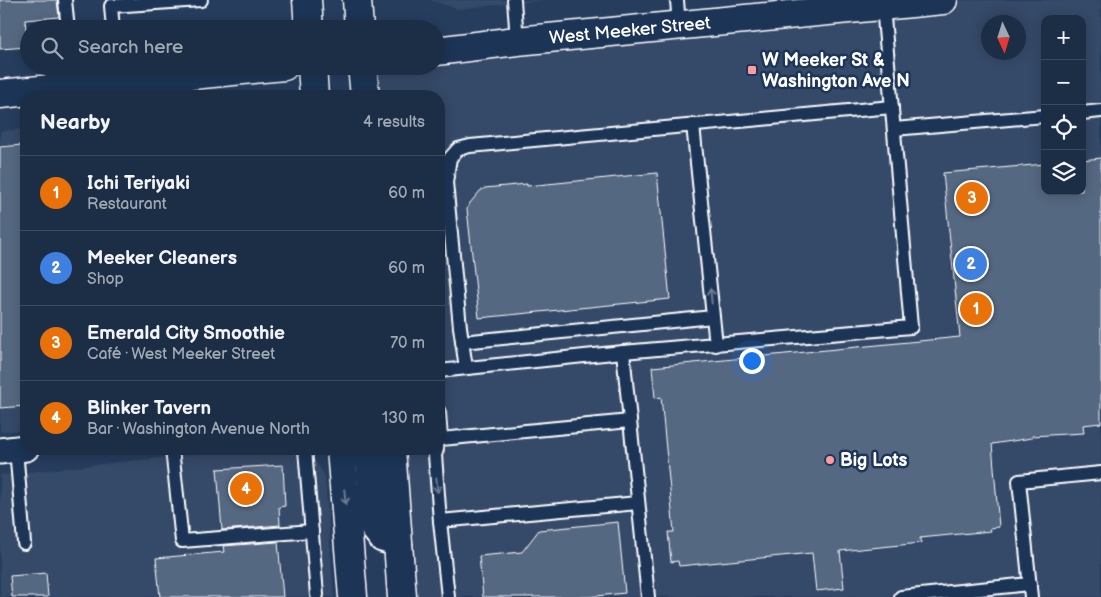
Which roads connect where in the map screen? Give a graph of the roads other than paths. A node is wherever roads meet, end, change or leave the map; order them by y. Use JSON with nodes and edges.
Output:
{"nodes":[{"id":1,"x":65,"y":0,"type":"edge"},
{"id":2,"x":202,"y":0,"type":"edge"},
{"id":3,"x":307,"y":0,"type":"edge"},
{"id":4,"x":357,"y":0,"type":"edge"},
{"id":5,"x":514,"y":0,"type":"edge"},
{"id":6,"x":943,"y":0,"type":"edge"},
{"id":7,"x":111,"y":3,"type":"edge"},
{"id":8,"x":810,"y":6,"type":"edge"},
{"id":9,"x":883,"y":6,"type":"junction"},
{"id":10,"x":678,"y":13,"type":"edge"},
{"id":11,"x":67,"y":20,"type":"edge"},
{"id":12,"x":112,"y":20,"type":"edge"},
{"id":13,"x":308,"y":20,"type":"edge"},
{"id":14,"x":358,"y":20,"type":"edge"},
{"id":15,"x":517,"y":42,"type":"junction"},
{"id":16,"x":445,"y":50,"type":"edge"},
{"id":17,"x":159,"y":75,"type":"edge"},
{"id":18,"x":313,"y":75,"type":"edge"},
{"id":19,"x":363,"y":75,"type":"edge"},
{"id":20,"x":64,"y":84,"type":"edge"},
{"id":21,"x":26,"y":90,"type":"edge"},
{"id":22,"x":314,"y":90,"type":"edge"},
{"id":23,"x":364,"y":90,"type":"edge"},
{"id":24,"x":20,"y":91,"type":"edge"},
{"id":25,"x":0,"y":94,"type":"edge"},
{"id":26,"x":892,"y":107,"type":"junction"},
{"id":27,"x":1101,"y":111,"type":"edge"},
{"id":28,"x":1086,"y":113,"type":"edge"},
{"id":29,"x":1041,"y":116,"type":"edge"},
{"id":30,"x":693,"y":125,"type":"junction"},
{"id":31,"x":894,"y":129,"type":"junction"},
{"id":32,"x":713,"y":316,"type":"junction"},
{"id":33,"x":462,"y":342,"type":"junction"},
{"id":34,"x":716,"y":345,"type":"junction"},
{"id":35,"x":623,"y":352,"type":"junction"},
{"id":36,"x":466,"y":368,"type":"junction"},
{"id":37,"x":445,"y":370,"type":"edge"},
{"id":38,"x":630,"y":421,"type":"junction"},
{"id":39,"x":445,"y":443,"type":"edge"},
{"id":40,"x":14,"y":449,"type":"edge"},
{"id":41,"x":173,"y":455,"type":"edge"},
{"id":42,"x":306,"y":455,"type":"edge"},
{"id":43,"x":341,"y":455,"type":"edge"},
{"id":44,"x":367,"y":455,"type":"edge"},
{"id":45,"x":392,"y":455,"type":"edge"},
{"id":46,"x":435,"y":455,"type":"edge"},
{"id":47,"x":1101,"y":473,"type":"edge"},
{"id":48,"x":638,"y":503,"type":"junction"},
{"id":49,"x":440,"y":521,"type":"junction"},
{"id":50,"x":312,"y":531,"type":"junction"},
{"id":51,"x":24,"y":543,"type":"dead end"},
{"id":52,"x":399,"y":544,"type":"junction"},
{"id":53,"x":1030,"y":584,"type":"junction"},
{"id":54,"x":317,"y":594,"type":"dead end"},
{"id":55,"x":353,"y":597,"type":"edge"},
{"id":56,"x":402,"y":597,"type":"edge"},
{"id":57,"x":448,"y":597,"type":"edge"},
{"id":58,"x":648,"y":597,"type":"edge"},
{"id":59,"x":901,"y":597,"type":"edge"},
{"id":60,"x":1031,"y":597,"type":"edge"}],
"edges":[{"from":1,"to":11,"type":"lane"},
{"from":2,"to":7,"type":"lane"},
{"from":3,"to":13,"type":"main road"},
{"from":4,"to":14,"type":"main road"},
{"from":5,"to":15,"type":"lane"},
{"from":6,"to":9,"type":"main road","name":"West Meeker Street"},
{"from":7,"to":12,"type":"lane"},
{"from":8,"to":9,"type":"main road","name":"West Meeker Street"},
{"from":8,"to":10,"type":"main road","name":"West Meeker Street"},
{"from":9,"to":26,"type":"lane"},
{"from":10,"to":15,"type":"main road","name":"West Meeker Street"},
{"from":15,"to":16,"type":"main road","name":"West Meeker Street"},
{"from":17,"to":20,"type":"main road"},
{"from":18,"to":22,"type":"main road"},
{"from":19,"to":23,"type":"main road"},
{"from":20,"to":21,"type":"main road"},
{"from":24,"to":25,"type":"main road"},
{"from":26,"to":30,"type":"lane"},
{"from":26,"to":31,"type":"lane"},
{"from":27,"to":28,"type":"lane"},
{"from":29,"to":31,"type":"lane"},
{"from":32,"to":30,"type":"lane","one_way":true},
{"from":30,"to":33,"type":"lane"},
{"from":31,"to":34,"type":"lane"},
{"from":32,"to":33,"type":"lane"},
{"from":32,"to":34,"type":"lane"},
{"from":33,"to":36,"type":"lane"},
{"from":34,"to":35,"type":"lane"},
{"from":35,"to":36,"type":"lane"},
{"from":35,"to":38,"type":"lane"},
{"from":36,"to":37,"type":"lane"},
{"from":38,"to":39,"type":"lane"},
{"from":38,"to":48,"type":"lane"},
{"from":40,"to":51,"type":"lane"},
{"from":41,"to":50,"type":"lane"},
{"from":42,"to":50,"type":"lane"},
{"from":43,"to":55,"type":"main road","one_way":true},
{"from":44,"to":52,"type":"street"},
{"from":45,"to":52,"type":"main road"},
{"from":46,"to":49,"type":"lane","one_way":true},
{"from":47,"to":53,"type":"lane"},
{"from":48,"to":49,"type":"lane"},
{"from":48,"to":58,"type":"lane"},
{"from":49,"to":57,"type":"lane"},
{"from":50,"to":54,"type":"lane"},
{"from":52,"to":56,"type":"main road"},
{"from":53,"to":59,"type":"lane"},
{"from":53,"to":60,"type":"lane"}]}
